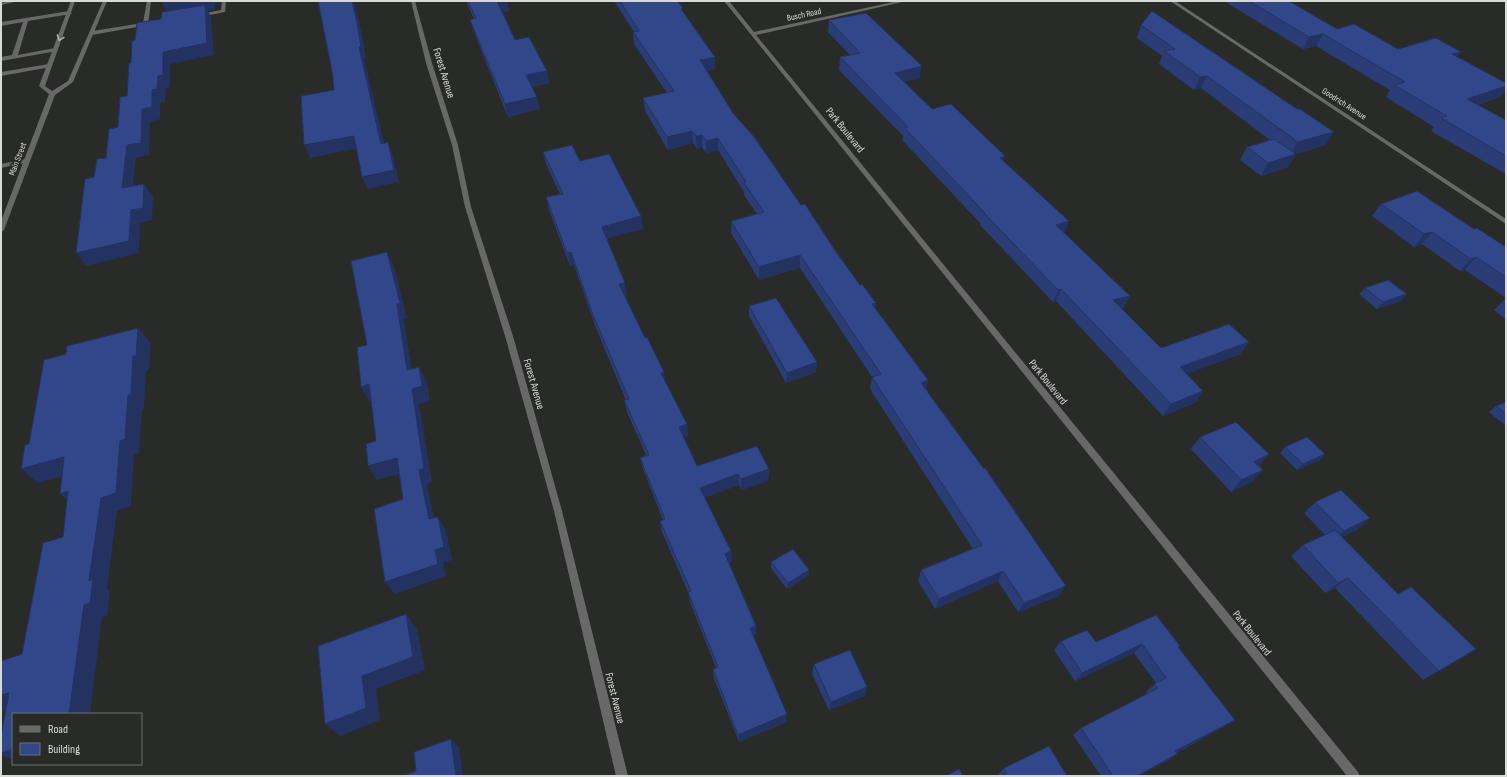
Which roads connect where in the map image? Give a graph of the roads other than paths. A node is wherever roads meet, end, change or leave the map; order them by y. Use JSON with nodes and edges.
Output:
{"nodes":[{"id":1,"x":17,"y":1,"type":"edge"},
{"id":2,"x":73,"y":1,"type":"edge"},
{"id":3,"x":105,"y":1,"type":"edge"},
{"id":4,"x":149,"y":1,"type":"edge"},
{"id":5,"x":224,"y":1,"type":"edge"},
{"id":6,"x":413,"y":1,"type":"edge"},
{"id":7,"x":726,"y":1,"type":"edge"},
{"id":8,"x":905,"y":1,"type":"edge"},
{"id":9,"x":1172,"y":1,"type":"edge"},
{"id":10,"x":1,"y":4,"type":"edge"},
{"id":11,"x":69,"y":13,"type":"junction"},
{"id":12,"x":192,"y":16,"type":"edge"},
{"id":13,"x":26,"y":20,"type":"junction"},
{"id":14,"x":152,"y":23,"type":"edge"},
{"id":15,"x":1,"y":24,"type":"edge"},
{"id":16,"x":144,"y":24,"type":"junction"},
{"id":17,"x":92,"y":33,"type":"junction"},
{"id":18,"x":753,"y":34,"type":"junction"},
{"id":19,"x":55,"y":50,"type":"junction"},
{"id":20,"x":15,"y":56,"type":"junction"},
{"id":21,"x":1,"y":59,"type":"edge"},
{"id":22,"x":49,"y":66,"type":"junction"},
{"id":23,"x":1,"y":74,"type":"edge"},
{"id":24,"x":52,"y":94,"type":"junction"},
{"id":25,"x":26,"y":161,"type":"junction"},
{"id":26,"x":1,"y":166,"type":"edge"},
{"id":27,"x":1506,"y":222,"type":"edge"},
{"id":28,"x":1,"y":230,"type":"edge"},
{"id":29,"x":622,"y":776,"type":"edge"},
{"id":30,"x":1354,"y":776,"type":"edge"}],
"edges":[{"from":1,"to":10,"type":"street"},
{"from":2,"to":11,"type":"street"},
{"from":3,"to":17,"type":"street"},
{"from":4,"to":16,"type":"street"},
{"from":5,"to":12,"type":"street"},
{"from":6,"to":29,"type":"street","name":"Forest Avenue"},
{"from":7,"to":18,"type":"street","name":"Park Boulevard"},
{"from":8,"to":18,"type":"street","name":"Busch Road"},
{"from":9,"to":27,"type":"street","name":"Goodrich Avenue"},
{"from":11,"to":13,"type":"street"},
{"from":11,"to":19,"type":"street","one_way":true},
{"from":13,"to":15,"type":"street"},
{"from":13,"to":20,"type":"street"},
{"from":14,"to":16,"type":"street"},
{"from":16,"to":17,"type":"street"},
{"from":17,"to":24,"type":"street"},
{"from":18,"to":30,"type":"street","name":"Park Boulevard"},
{"from":19,"to":20,"type":"street"},
{"from":19,"to":22,"type":"street"},
{"from":20,"to":21,"type":"street"},
{"from":22,"to":23,"type":"street"},
{"from":22,"to":24,"type":"street"},
{"from":24,"to":25,"type":"street","name":"Main Street"},
{"from":25,"to":26,"type":"street"},
{"from":25,"to":28,"type":"street","name":"Main Street"}]}
